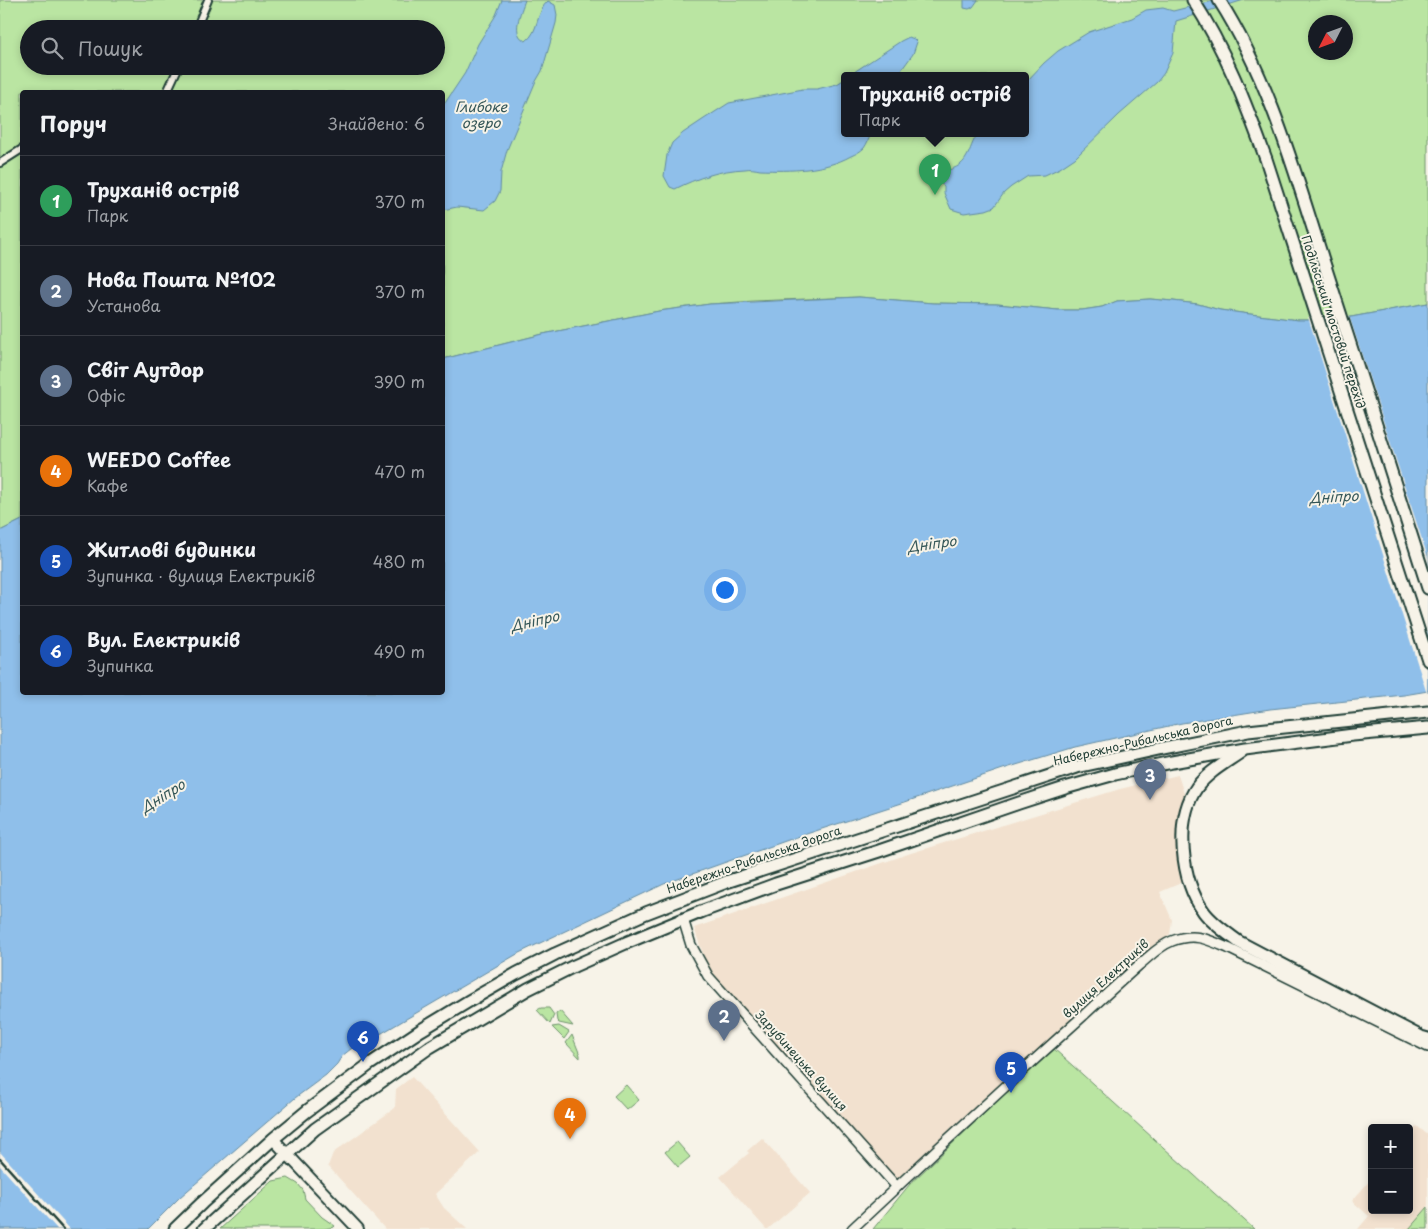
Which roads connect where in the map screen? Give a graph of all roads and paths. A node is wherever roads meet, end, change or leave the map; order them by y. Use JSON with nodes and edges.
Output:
{"nodes":[{"id":1,"x":208,"y":0,"type":"edge"},
{"id":2,"x":1193,"y":0,"type":"edge"},
{"id":3,"x":1219,"y":0,"type":"edge"},
{"id":4,"x":200,"y":20,"type":"edge"},
{"id":5,"x":175,"y":75,"type":"edge"},
{"id":6,"x":169,"y":90,"type":"edge"},
{"id":7,"x":20,"y":151,"type":"edge"},
{"id":8,"x":0,"y":163,"type":"edge"},
{"id":9,"x":1428,"y":588,"type":"edge"},
{"id":10,"x":1428,"y":660,"type":"edge"},
{"id":11,"x":1428,"y":712,"type":"edge"},
{"id":12,"x":1428,"y":728,"type":"edge"},
{"id":13,"x":1245,"y":749,"type":"junction"},
{"id":14,"x":683,"y":919,"type":"junction"},
{"id":15,"x":1428,"y":1039,"type":"edge"},
{"id":16,"x":1428,"y":1047,"type":"edge"},
{"id":17,"x":273,"y":1138,"type":"junction"},
{"id":18,"x":287,"y":1154,"type":"junction"},
{"id":19,"x":897,"y":1186,"type":"junction"},
{"id":20,"x":175,"y":1229,"type":"edge"},
{"id":21,"x":204,"y":1229,"type":"edge"},
{"id":22,"x":358,"y":1229,"type":"edge"},
{"id":23,"x":852,"y":1229,"type":"edge"}],
"edges":[{"from":1,"to":4,"type":"street"},
{"from":2,"to":10,"type":"main road","name":"Подільський мостовий перехід"},
{"from":3,"to":9,"type":"main road","name":"Подільський мостовий перехід"},
{"from":5,"to":6,"type":"street"},
{"from":7,"to":8,"type":"street"},
{"from":11,"to":17,"type":"main road","name":"Набережно-Рибальська дорога"},
{"from":12,"to":13,"type":"main road"},
{"from":13,"to":14,"type":"main road"},
{"from":13,"to":15,"type":"main road"},
{"from":14,"to":18,"type":"main road"},
{"from":14,"to":19,"type":"street","name":"Зарубинецька вулиця"},
{"from":16,"to":19,"type":"street","name":"вулиця Електриків"},
{"from":17,"to":18,"type":"street"},
{"from":17,"to":20,"type":"main road","name":"Набережно-Рибальська дорога"},
{"from":18,"to":21,"type":"main road"},
{"from":18,"to":22,"type":"street"},
{"from":19,"to":23,"type":"street","name":"вулиця Електриків"}]}
